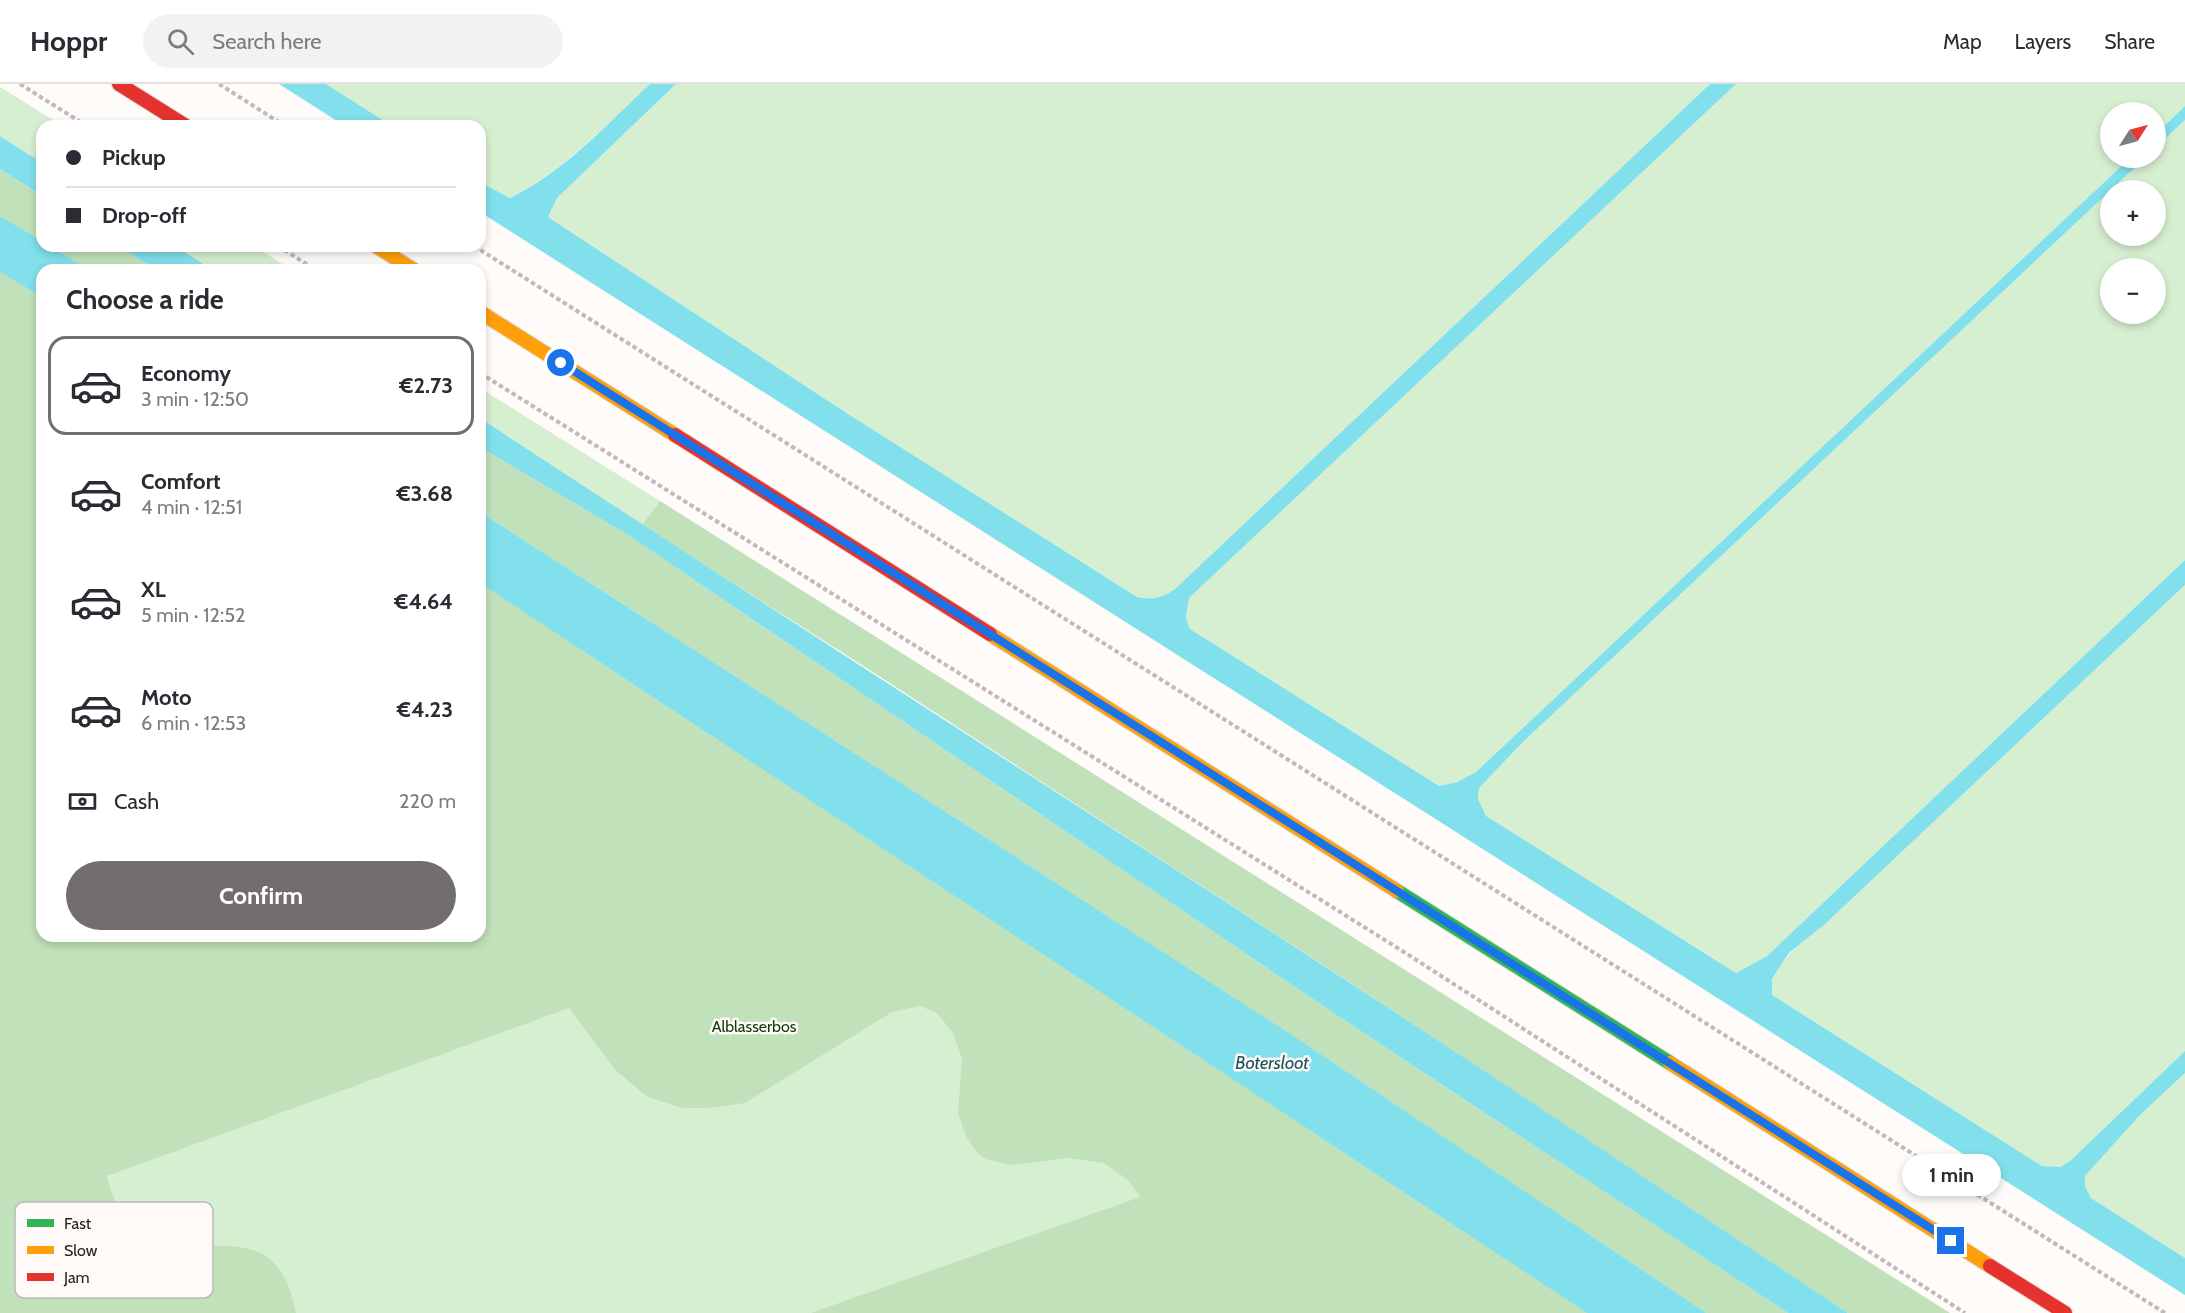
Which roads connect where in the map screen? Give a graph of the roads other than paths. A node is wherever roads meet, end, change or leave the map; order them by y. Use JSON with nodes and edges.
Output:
{"nodes":[{"id":1,"x":119,"y":84,"type":"edge"},
{"id":2,"x":176,"y":120,"type":"edge"},
{"id":3,"x":386,"y":252,"type":"edge"},
{"id":4,"x":404,"y":264,"type":"edge"},
{"id":5,"x":486,"y":316,"type":"edge"},
{"id":6,"x":2065,"y":1313,"type":"edge"}],
"edges":[{"from":1,"to":2,"type":"main road"},
{"from":3,"to":4,"type":"main road"},
{"from":5,"to":6,"type":"main road"}]}
